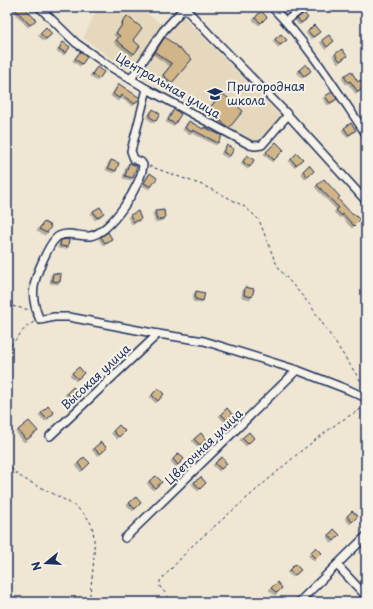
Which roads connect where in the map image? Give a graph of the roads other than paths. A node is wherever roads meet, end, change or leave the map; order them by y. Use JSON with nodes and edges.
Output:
{"nodes":[{"id":1,"x":39,"y":7,"type":"edge"},
{"id":2,"x":185,"y":7,"type":"edge"},
{"id":3,"x":272,"y":7,"type":"edge"},
{"id":4,"x":304,"y":7,"type":"edge"},
{"id":5,"x":286,"y":21,"type":"junction"},
{"id":6,"x":131,"y":79,"type":"junction"},
{"id":7,"x":148,"y":89,"type":"junction"},
{"id":8,"x":288,"y":115,"type":"junction"},
{"id":9,"x":366,"y":134,"type":"edge"},
{"id":10,"x":366,"y":201,"type":"edge"},
{"id":11,"x":158,"y":334,"type":"junction"},
{"id":12,"x":297,"y":370,"type":"junction"},
{"id":13,"x":366,"y":398,"type":"edge"},
{"id":14,"x":50,"y":436,"type":"dead end"},
{"id":15,"x":366,"y":536,"type":"edge"},
{"id":16,"x":125,"y":538,"type":"dead end"},
{"id":17,"x":337,"y":565,"type":"junction"},
{"id":18,"x":366,"y":596,"type":"edge"},
{"id":19,"x":299,"y":602,"type":"edge"}],
"edges":[{"from":1,"to":6,"type":"street","name":"Центральная улица"},
{"from":2,"to":6,"type":"street"},
{"from":2,"to":8,"type":"street"},
{"from":3,"to":5,"type":"street"},
{"from":4,"to":5,"type":"street"},
{"from":5,"to":9,"type":"street"},
{"from":6,"to":7,"type":"street","name":"Центральная улица"},
{"from":7,"to":8,"type":"street","name":"Центральная улица"},
{"from":7,"to":11,"type":"street"},
{"from":8,"to":10,"type":"street"},
{"from":11,"to":12,"type":"street"},
{"from":11,"to":14,"type":"street","name":"Высокая улица"},
{"from":12,"to":13,"type":"street"},
{"from":12,"to":16,"type":"street","name":"Цветочная улица"},
{"from":15,"to":17,"type":"street"},
{"from":17,"to":18,"type":"street"},
{"from":17,"to":19,"type":"street"}]}
